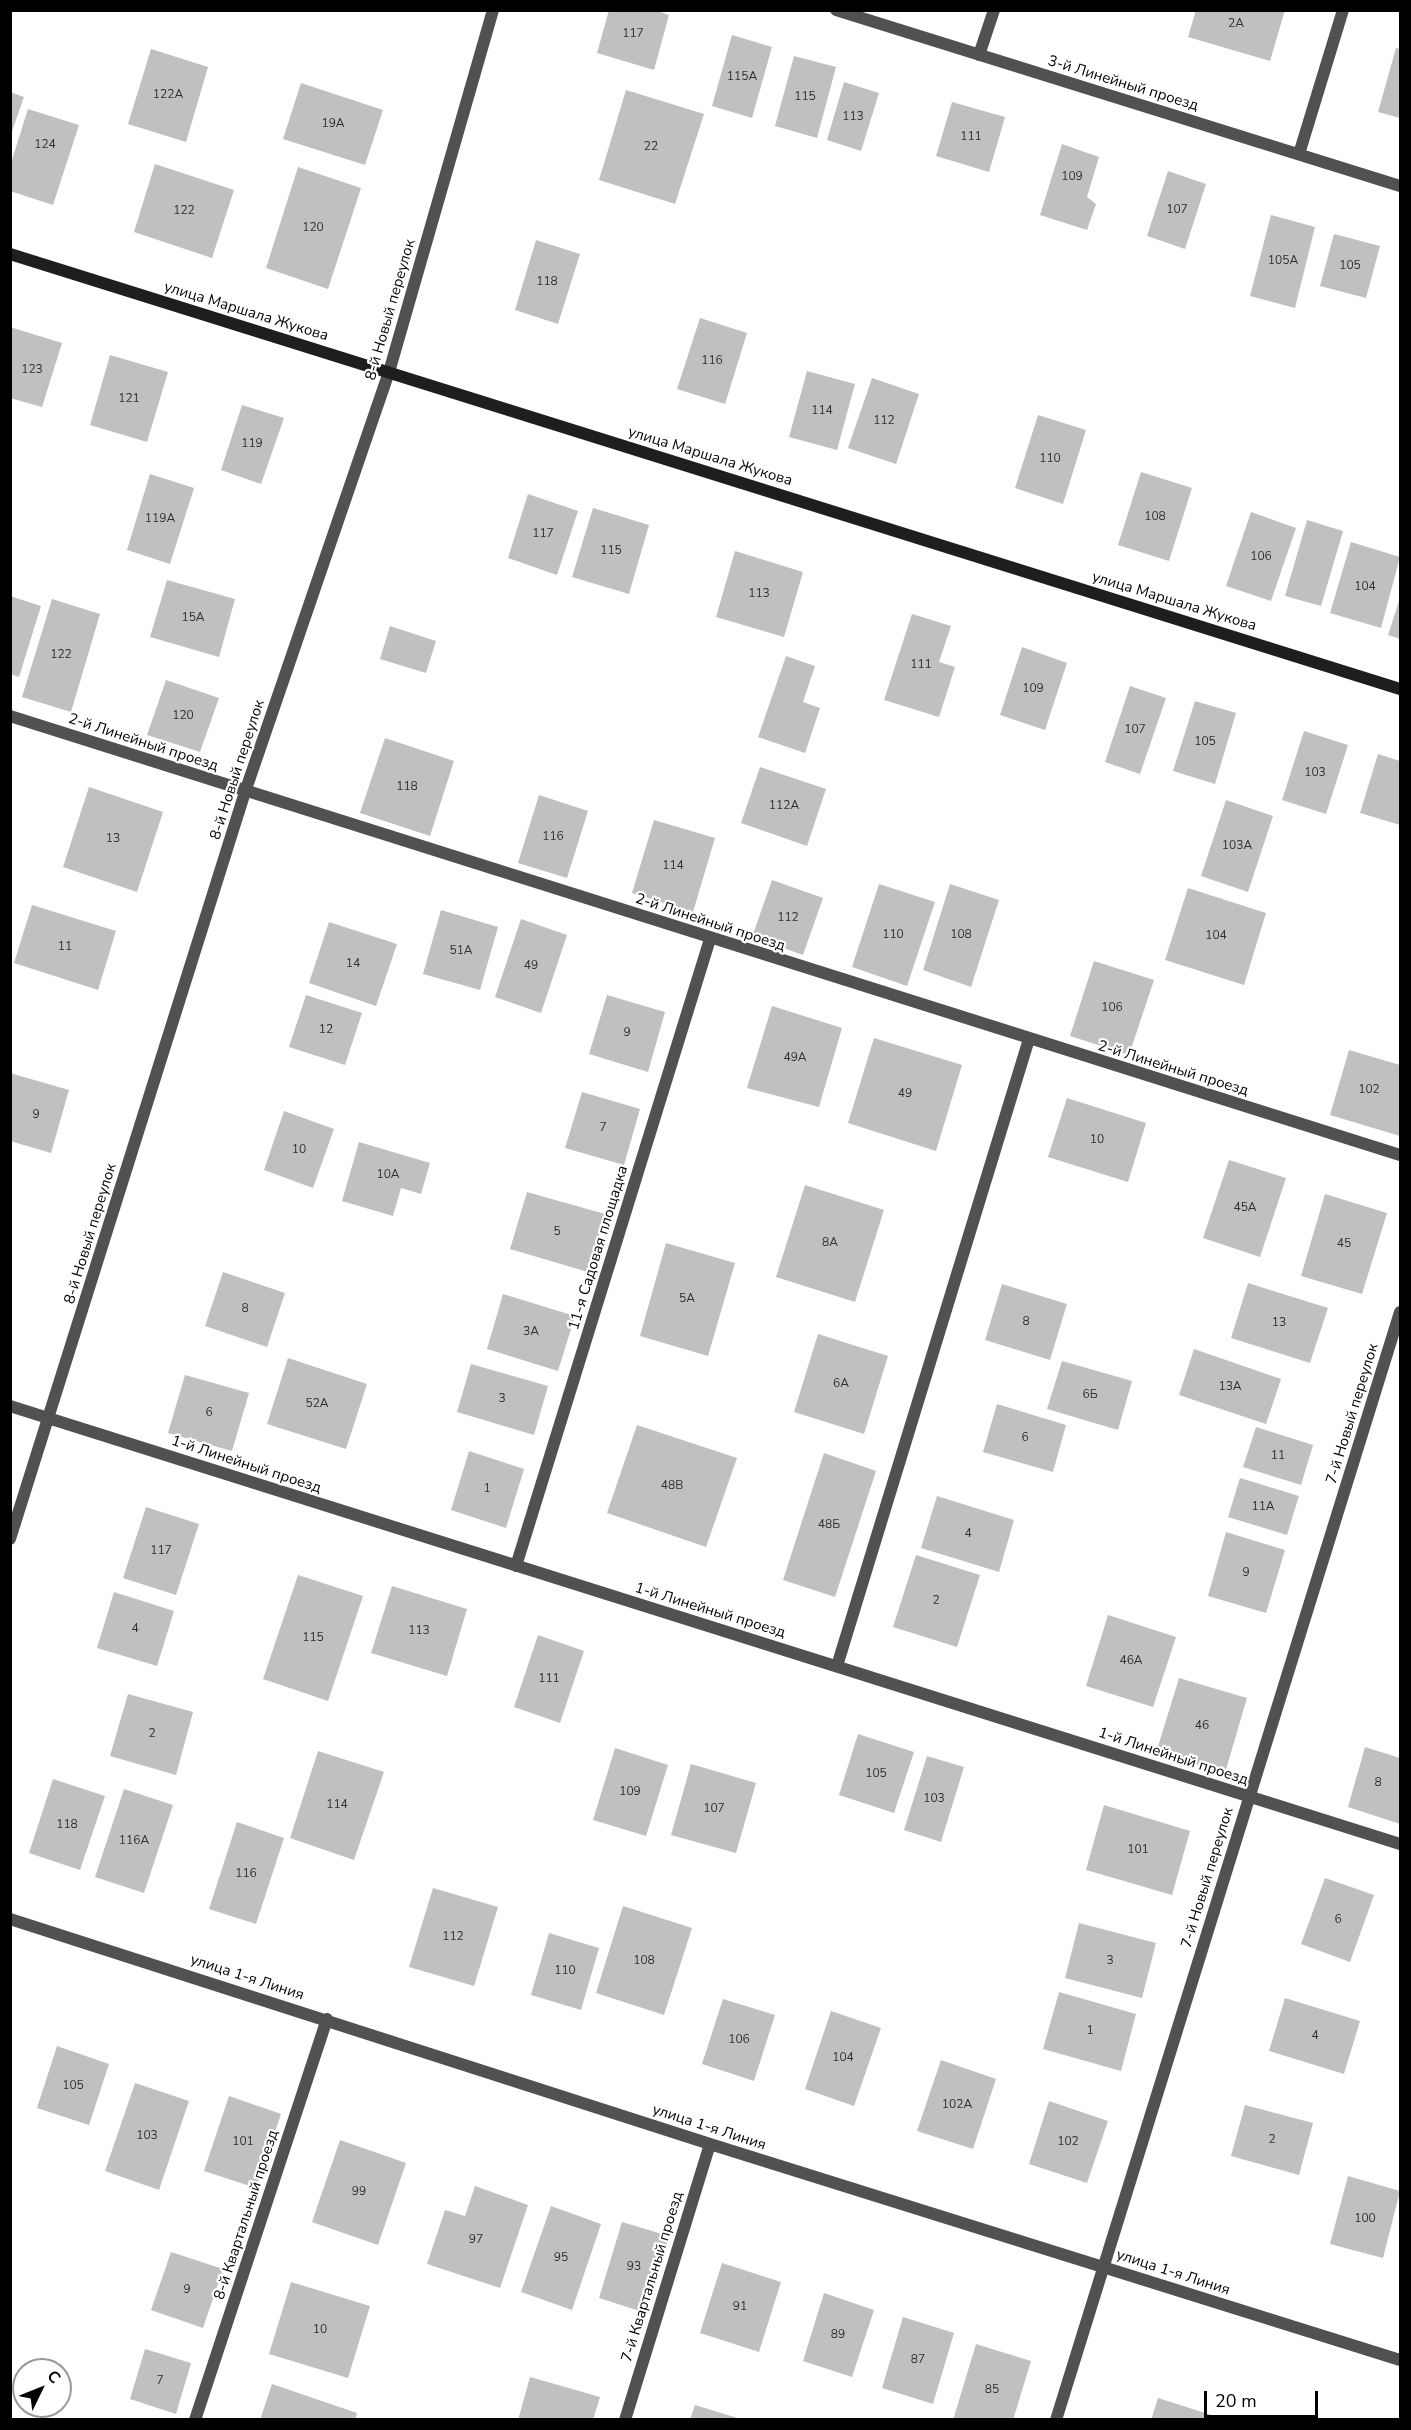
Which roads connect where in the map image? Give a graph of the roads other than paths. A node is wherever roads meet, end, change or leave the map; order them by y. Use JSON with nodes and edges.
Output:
{"nodes":[{"id":1,"x":493,"y":10,"type":"edge"},
{"id":2,"x":836,"y":10,"type":"edge"},
{"id":3,"x":994,"y":10,"type":"edge"},
{"id":4,"x":1343,"y":10,"type":"edge"},
{"id":5,"x":979,"y":55,"type":"junction"},
{"id":6,"x":1299,"y":154,"type":"junction"},
{"id":7,"x":1401,"y":186,"type":"edge"},
{"id":8,"x":10,"y":254,"type":"edge"},
{"id":9,"x":389,"y":372,"type":"junction"},
{"id":10,"x":1401,"y":689,"type":"edge"},
{"id":11,"x":10,"y":716,"type":"edge"},
{"id":12,"x":245,"y":792,"type":"junction"},
{"id":13,"x":710,"y":939,"type":"junction"},
{"id":14,"x":1029,"y":1040,"type":"junction"},
{"id":15,"x":1401,"y":1155,"type":"edge"},
{"id":16,"x":1401,"y":1312,"type":"edge"},
{"id":17,"x":10,"y":1406,"type":"edge"},
{"id":18,"x":49,"y":1418,"type":"junction"},
{"id":19,"x":10,"y":1539,"type":"edge"},
{"id":20,"x":516,"y":1566,"type":"junction"},
{"id":21,"x":837,"y":1666,"type":"junction"},
{"id":22,"x":1250,"y":1797,"type":"junction"},
{"id":23,"x":1401,"y":1844,"type":"edge"},
{"id":24,"x":10,"y":1919,"type":"edge"},
{"id":25,"x":327,"y":2019,"type":"junction"},
{"id":26,"x":710,"y":2144,"type":"junction"},
{"id":27,"x":1104,"y":2267,"type":"junction"},
{"id":28,"x":1401,"y":2360,"type":"edge"},
{"id":29,"x":195,"y":2420,"type":"edge"},
{"id":30,"x":625,"y":2420,"type":"edge"},
{"id":31,"x":1056,"y":2420,"type":"edge"}],
"edges":[{"from":1,"to":9,"type":"street","name":"8-й Новый переулок"},
{"from":2,"to":5,"type":"street","name":"3-й Линейный проезд"},
{"from":3,"to":5,"type":"street"},
{"from":4,"to":6,"type":"street"},
{"from":5,"to":6,"type":"street","name":"3-й Линейный проезд"},
{"from":6,"to":7,"type":"street","name":"3-й Линейный проезд"},
{"from":8,"to":9,"type":"main road","name":"улица Маршала Жукова"},
{"from":9,"to":10,"type":"main road","name":"улица Маршала Жукова"},
{"from":9,"to":12,"type":"street","name":"8-й Новый переулок"},
{"from":11,"to":12,"type":"street","name":"2-й Линейный проезд"},
{"from":12,"to":13,"type":"street","name":"2-й Линейный проезд"},
{"from":12,"to":18,"type":"street","name":"8-й Новый переулок"},
{"from":13,"to":14,"type":"street","name":"2-й Линейный проезд"},
{"from":13,"to":20,"type":"street","name":"11-я Садовая площадка"},
{"from":14,"to":15,"type":"street","name":"2-й Линейный проезд"},
{"from":14,"to":21,"type":"street"},
{"from":16,"to":22,"type":"street","name":"7-й Новый переулок"},
{"from":17,"to":18,"type":"street","name":"1-й Линейный проезд"},
{"from":18,"to":19,"type":"street","name":"8-й Новый переулок"},
{"from":18,"to":20,"type":"street","name":"1-й Линейный проезд"},
{"from":20,"to":21,"type":"street","name":"1-й Линейный проезд"},
{"from":21,"to":22,"type":"street","name":"1-й Линейный проезд"},
{"from":22,"to":23,"type":"street","name":"1-й Линейный проезд"},
{"from":22,"to":27,"type":"street","name":"7-й Новый переулок"},
{"from":24,"to":25,"type":"street","name":"улица 1-я Линия"},
{"from":25,"to":26,"type":"street","name":"улица 1-я Линия"},
{"from":25,"to":29,"type":"street","name":"8-й Квартальный проезд"},
{"from":26,"to":27,"type":"street","name":"улица 1-я Линия"},
{"from":26,"to":30,"type":"street","name":"7-й Квартальный проезд"},
{"from":27,"to":28,"type":"street","name":"улица 1-я Линия"},
{"from":27,"to":31,"type":"street","name":"7-й Новый переулок"}]}
